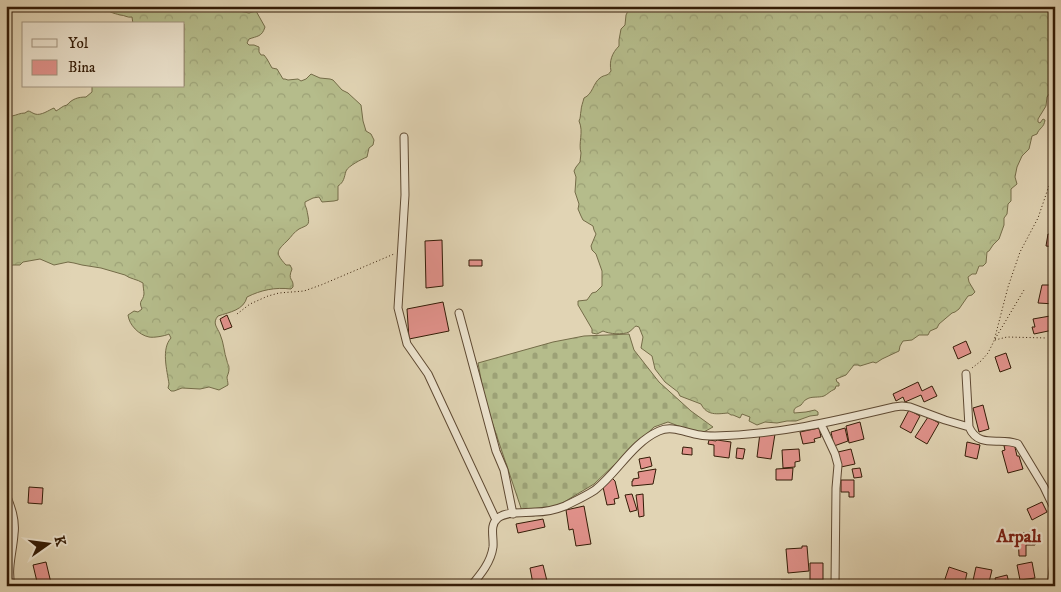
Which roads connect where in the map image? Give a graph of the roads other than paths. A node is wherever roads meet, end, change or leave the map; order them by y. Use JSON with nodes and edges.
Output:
{"nodes":[{"id":1,"x":404,"y":137,"type":"dead end"},
{"id":2,"x":459,"y":314,"type":"dead end"},
{"id":3,"x":966,"y":374,"type":"road end"},
{"id":4,"x":821,"y":424,"type":"junction"},
{"id":5,"x":968,"y":426,"type":"junction"},
{"id":6,"x":6,"y":494,"type":"edge"},
{"id":7,"x":1055,"y":510,"type":"edge"},
{"id":8,"x":513,"y":514,"type":"junction"},
{"id":9,"x":496,"y":520,"type":"junction"},
{"id":10,"x":1055,"y":554,"type":"edge"},
{"id":11,"x":835,"y":585,"type":"edge"},
{"id":12,"x":11,"y":586,"type":"edge"},
{"id":13,"x":471,"y":586,"type":"edge"},
{"id":14,"x":809,"y":586,"type":"edge"},
{"id":15,"x":846,"y":586,"type":"edge"},
{"id":16,"x":1051,"y":586,"type":"edge"}],
"edges":[{"from":1,"to":9,"type":"street"},
{"from":2,"to":8,"type":"street"},
{"from":3,"to":5,"type":"street"},
{"from":4,"to":5,"type":"street"},
{"from":4,"to":8,"type":"street"},
{"from":4,"to":11,"type":"street"},
{"from":5,"to":7,"type":"street"},
{"from":6,"to":12,"type":"street"},
{"from":8,"to":9,"type":"street"},
{"from":9,"to":13,"type":"street"},
{"from":10,"to":16,"type":"street"},
{"from":11,"to":14,"type":"street"},
{"from":11,"to":15,"type":"street"}]}
